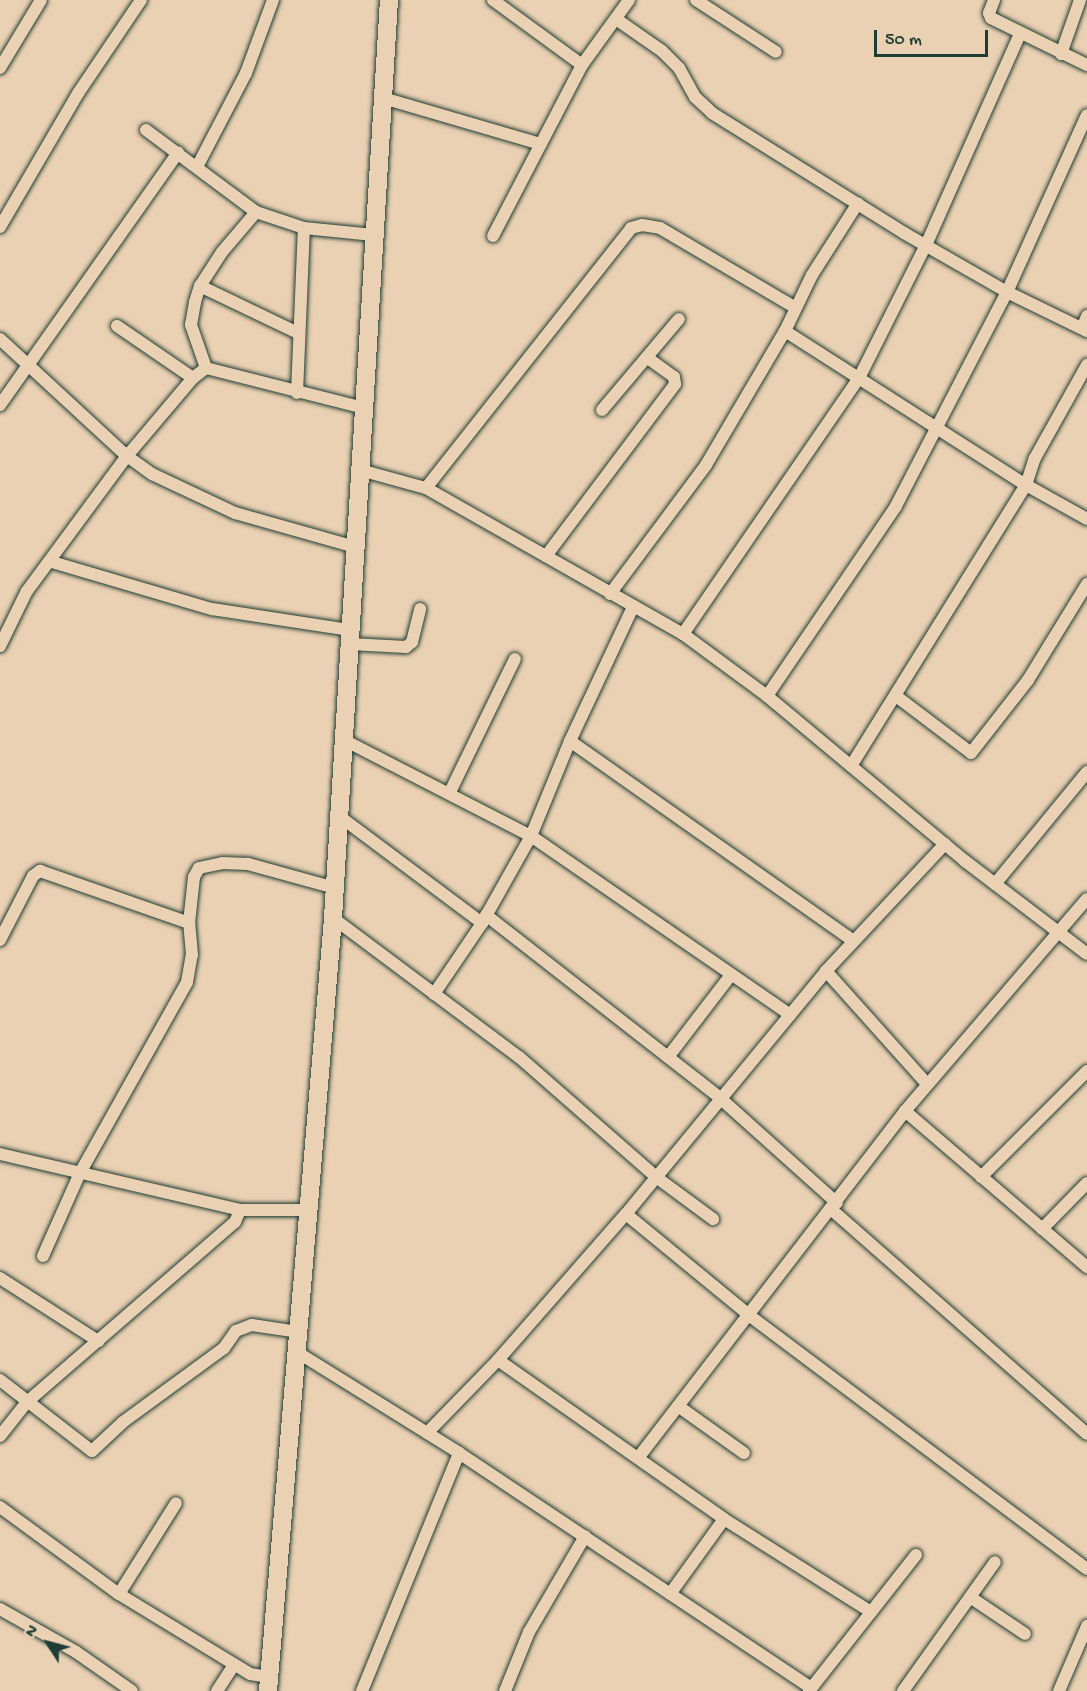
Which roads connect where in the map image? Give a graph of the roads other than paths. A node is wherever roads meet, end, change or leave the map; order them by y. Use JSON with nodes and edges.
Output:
{"nodes":[{"id":1,"x":41,"y":0,"type":"edge"},
{"id":2,"x":141,"y":0,"type":"edge"},
{"id":3,"x":273,"y":0,"type":"edge"},
{"id":4,"x":389,"y":0,"type":"edge"},
{"id":5,"x":493,"y":0,"type":"edge"},
{"id":6,"x":629,"y":0,"type":"edge"},
{"id":7,"x":696,"y":0,"type":"edge"},
{"id":8,"x":994,"y":0,"type":"edge"},
{"id":9,"x":1080,"y":0,"type":"edge"},
{"id":10,"x":616,"y":19,"type":"junction"},
{"id":11,"x":1020,"y":34,"type":"junction"},
{"id":12,"x":776,"y":52,"type":"dead end"},
{"id":13,"x":1061,"y":54,"type":"junction"},
{"id":14,"x":582,"y":65,"type":"junction"},
{"id":15,"x":1087,"y":65,"type":"edge"},
{"id":16,"x":0,"y":68,"type":"edge"},
{"id":17,"x":383,"y":98,"type":"junction"},
{"id":18,"x":1087,"y":115,"type":"edge"},
{"id":19,"x":146,"y":130,"type":"dead end"},
{"id":20,"x":540,"y":144,"type":"junction"},
{"id":21,"x":178,"y":153,"type":"junction"},
{"id":22,"x":198,"y":165,"type":"junction"},
{"id":23,"x":858,"y":203,"type":"junction"},
{"id":24,"x":256,"y":212,"type":"junction"},
{"id":25,"x":0,"y":226,"type":"edge"},
{"id":26,"x":304,"y":228,"type":"junction"},
{"id":27,"x":374,"y":235,"type":"junction"},
{"id":28,"x":493,"y":236,"type":"dead end"},
{"id":29,"x":926,"y":245,"type":"junction"},
{"id":30,"x":201,"y":286,"type":"junction"},
{"id":31,"x":1007,"y":292,"type":"junction"},
{"id":32,"x":794,"y":308,"type":"junction"},
{"id":33,"x":679,"y":319,"type":"dead end"},
{"id":34,"x":1085,"y":325,"type":"edge"},
{"id":35,"x":117,"y":326,"type":"dead end"},
{"id":36,"x":785,"y":331,"type":"junction"},
{"id":37,"x":298,"y":333,"type":"junction"},
{"id":38,"x":0,"y":339,"type":"edge"},
{"id":39,"x":649,"y":359,"type":"junction"},
{"id":40,"x":28,"y":361,"type":"junction"},
{"id":41,"x":1087,"y":365,"type":"edge"},
{"id":42,"x":206,"y":368,"type":"junction"},
{"id":43,"x":193,"y":378,"type":"junction"},
{"id":44,"x":860,"y":378,"type":"junction"},
{"id":45,"x":297,"y":393,"type":"junction"},
{"id":46,"x":0,"y":405,"type":"edge"},
{"id":47,"x":364,"y":408,"type":"junction"},
{"id":48,"x":602,"y":410,"type":"dead end"},
{"id":49,"x":937,"y":429,"type":"junction"},
{"id":50,"x":128,"y":456,"type":"junction"},
{"id":51,"x":360,"y":470,"type":"junction"},
{"id":52,"x":1026,"y":485,"type":"junction"},
{"id":53,"x":426,"y":488,"type":"junction"},
{"id":54,"x":1087,"y":519,"type":"edge"},
{"id":55,"x":356,"y":547,"type":"junction"},
{"id":56,"x":546,"y":556,"type":"junction"},
{"id":57,"x":52,"y":562,"type":"junction"},
{"id":58,"x":1087,"y":584,"type":"edge"},
{"id":59,"x":610,"y":594,"type":"junction"},
{"id":60,"x":633,"y":607,"type":"junction"},
{"id":61,"x":420,"y":609,"type":"dead end"},
{"id":62,"x":683,"y":634,"type":"junction"},
{"id":63,"x":350,"y":637,"type":"junction"},
{"id":64,"x":0,"y":646,"type":"edge"},
{"id":65,"x":515,"y":659,"type":"dead end"},
{"id":66,"x":767,"y":696,"type":"junction"},
{"id":67,"x":896,"y":696,"type":"junction"},
{"id":68,"x":344,"y":740,"type":"junction"},
{"id":69,"x":570,"y":741,"type":"junction"},
{"id":70,"x":851,"y":766,"type":"junction"},
{"id":71,"x":1087,"y":772,"type":"edge"},
{"id":72,"x":450,"y":792,"type":"junction"},
{"id":73,"x":339,"y":816,"type":"junction"},
{"id":74,"x":531,"y":836,"type":"junction"},
{"id":75,"x":945,"y":844,"type":"junction"},
{"id":76,"x":994,"y":884,"type":"junction"},
{"id":77,"x":335,"y":888,"type":"junction"},
{"id":78,"x":1087,"y":899,"type":"edge"},
{"id":79,"x":333,"y":918,"type":"junction"},
{"id":80,"x":484,"y":919,"type":"junction"},
{"id":81,"x":189,"y":923,"type":"junction"},
{"id":82,"x":1059,"y":934,"type":"junction"},
{"id":83,"x":0,"y":940,"type":"edge"},
{"id":84,"x":854,"y":941,"type":"junction"},
{"id":85,"x":1087,"y":954,"type":"edge"},
{"id":86,"x":826,"y":971,"type":"junction"},
{"id":87,"x":731,"y":975,"type":"junction"},
{"id":88,"x":434,"y":994,"type":"junction"},
{"id":89,"x":790,"y":1015,"type":"junction"},
{"id":90,"x":668,"y":1057,"type":"junction"},
{"id":91,"x":1087,"y":1071,"type":"edge"},
{"id":92,"x":927,"y":1084,"type":"junction"},
{"id":93,"x":720,"y":1098,"type":"junction"},
{"id":94,"x":905,"y":1111,"type":"junction"},
{"id":95,"x":0,"y":1154,"type":"edge"},
{"id":96,"x":80,"y":1173,"type":"junction"},
{"id":97,"x":656,"y":1177,"type":"junction"},
{"id":98,"x":981,"y":1177,"type":"junction"},
{"id":99,"x":1087,"y":1183,"type":"edge"},
{"id":100,"x":835,"y":1207,"type":"junction"},
{"id":101,"x":240,"y":1209,"type":"junction"},
{"id":102,"x":309,"y":1210,"type":"junction"},
{"id":103,"x":626,"y":1214,"type":"junction"},
{"id":104,"x":713,"y":1219,"type":"dead end"},
{"id":105,"x":1042,"y":1229,"type":"junction"},
{"id":106,"x":43,"y":1256,"type":"dead end"},
{"id":107,"x":1087,"y":1267,"type":"edge"},
{"id":108,"x":0,"y":1278,"type":"edge"},
{"id":109,"x":750,"y":1316,"type":"junction"},
{"id":110,"x":299,"y":1332,"type":"junction"},
{"id":111,"x":98,"y":1341,"type":"junction"},
{"id":112,"x":297,"y":1352,"type":"junction"},
{"id":113,"x":498,"y":1360,"type":"junction"},
{"id":114,"x":0,"y":1380,"type":"edge"},
{"id":115,"x":27,"y":1402,"type":"junction"},
{"id":116,"x":678,"y":1406,"type":"junction"},
{"id":117,"x":427,"y":1433,"type":"junction"},
{"id":118,"x":1087,"y":1434,"type":"edge"},
{"id":119,"x":0,"y":1436,"type":"edge"},
{"id":120,"x":459,"y":1453,"type":"junction"},
{"id":121,"x":744,"y":1453,"type":"dead end"},
{"id":122,"x":638,"y":1458,"type":"junction"},
{"id":123,"x":176,"y":1503,"type":"dead end"},
{"id":124,"x":0,"y":1508,"type":"edge"},
{"id":125,"x":724,"y":1520,"type":"junction"},
{"id":126,"x":585,"y":1536,"type":"junction"},
{"id":127,"x":916,"y":1555,"type":"dead end"},
{"id":128,"x":995,"y":1562,"type":"dead end"},
{"id":129,"x":1087,"y":1569,"type":"edge"},
{"id":130,"x":119,"y":1594,"type":"junction"},
{"id":131,"x":670,"y":1594,"type":"junction"},
{"id":132,"x":970,"y":1597,"type":"junction"},
{"id":133,"x":0,"y":1609,"type":"edge"},
{"id":134,"x":871,"y":1612,"type":"junction"},
{"id":135,"x":1087,"y":1626,"type":"edge"},
{"id":136,"x":1025,"y":1634,"type":"dead end"},
{"id":137,"x":234,"y":1665,"type":"junction"},
{"id":138,"x":269,"y":1684,"type":"edge"},
{"id":139,"x":810,"y":1690,"type":"edge"},
{"id":140,"x":132,"y":1691,"type":"edge"},
{"id":141,"x":217,"y":1691,"type":"edge"},
{"id":142,"x":362,"y":1691,"type":"edge"},
{"id":143,"x":505,"y":1691,"type":"edge"},
{"id":144,"x":903,"y":1691,"type":"edge"},
{"id":145,"x":1059,"y":1691,"type":"edge"}],
"edges":[{"from":1,"to":16,"type":"street"},
{"from":2,"to":25,"type":"street"},
{"from":3,"to":22,"type":"street"},
{"from":4,"to":17,"type":"street"},
{"from":5,"to":14,"type":"street"},
{"from":6,"to":10,"type":"street"},
{"from":7,"to":12,"type":"street"},
{"from":8,"to":11,"type":"street"},
{"from":9,"to":13,"type":"street"},
{"from":10,"to":14,"type":"street"},
{"from":10,"to":23,"type":"street"},
{"from":11,"to":13,"type":"street"},
{"from":11,"to":29,"type":"street"},
{"from":13,"to":15,"type":"street"},
{"from":14,"to":20,"type":"street"},
{"from":17,"to":20,"type":"street"},
{"from":17,"to":27,"type":"street"},
{"from":18,"to":31,"type":"street"},
{"from":19,"to":21,"type":"street"},
{"from":20,"to":28,"type":"street"},
{"from":21,"to":22,"type":"street"},
{"from":21,"to":40,"type":"street"},
{"from":22,"to":24,"type":"street"},
{"from":23,"to":29,"type":"street"},
{"from":23,"to":32,"type":"street"},
{"from":24,"to":26,"type":"street"},
{"from":24,"to":30,"type":"street"},
{"from":26,"to":27,"type":"street"},
{"from":26,"to":37,"type":"street"},
{"from":27,"to":47,"type":"street"},
{"from":29,"to":31,"type":"street"},
{"from":29,"to":44,"type":"street"},
{"from":30,"to":37,"type":"street"},
{"from":30,"to":42,"type":"street"},
{"from":31,"to":34,"type":"street"},
{"from":31,"to":49,"type":"street"},
{"from":32,"to":36,"type":"street"},
{"from":32,"to":53,"type":"street"},
{"from":33,"to":39,"type":"street"},
{"from":35,"to":43,"type":"street"},
{"from":36,"to":44,"type":"street"},
{"from":36,"to":59,"type":"street"},
{"from":37,"to":45,"type":"street"},
{"from":38,"to":40,"type":"street"},
{"from":39,"to":48,"type":"street"},
{"from":39,"to":56,"type":"street"},
{"from":40,"to":46,"type":"street"},
{"from":40,"to":50,"type":"street"},
{"from":41,"to":52,"type":"street"},
{"from":42,"to":43,"type":"street"},
{"from":42,"to":45,"type":"street"},
{"from":43,"to":50,"type":"street"},
{"from":44,"to":49,"type":"street"},
{"from":44,"to":62,"type":"street"},
{"from":45,"to":47,"type":"street"},
{"from":47,"to":51,"type":"street"},
{"from":49,"to":52,"type":"street"},
{"from":49,"to":66,"type":"street"},
{"from":50,"to":55,"type":"street"},
{"from":50,"to":57,"type":"street"},
{"from":51,"to":53,"type":"street"},
{"from":51,"to":55,"type":"street"},
{"from":52,"to":54,"type":"street"},
{"from":52,"to":67,"type":"street"},
{"from":53,"to":56,"type":"street"},
{"from":55,"to":63,"type":"street"},
{"from":56,"to":59,"type":"street"},
{"from":57,"to":63,"type":"street"},
{"from":57,"to":64,"type":"street"},
{"from":58,"to":67,"type":"street"},
{"from":59,"to":60,"type":"street"},
{"from":60,"to":62,"type":"street"},
{"from":60,"to":69,"type":"street"},
{"from":61,"to":63,"type":"street"},
{"from":62,"to":66,"type":"street"},
{"from":63,"to":68,"type":"street"},
{"from":65,"to":72,"type":"street"},
{"from":66,"to":70,"type":"street"},
{"from":67,"to":70,"type":"street"},
{"from":68,"to":72,"type":"street"},
{"from":68,"to":73,"type":"street"},
{"from":69,"to":74,"type":"street"},
{"from":69,"to":84,"type":"street"},
{"from":70,"to":75,"type":"street"},
{"from":71,"to":76,"type":"street"},
{"from":72,"to":74,"type":"street"},
{"from":73,"to":77,"type":"street"},
{"from":73,"to":80,"type":"street"},
{"from":74,"to":80,"type":"street"},
{"from":74,"to":87,"type":"street"},
{"from":75,"to":76,"type":"street"},
{"from":75,"to":84,"type":"street"},
{"from":76,"to":82,"type":"street"},
{"from":77,"to":79,"type":"street"},
{"from":77,"to":81,"type":"street"},
{"from":78,"to":82,"type":"street"},
{"from":79,"to":88,"type":"street"},
{"from":79,"to":102,"type":"street"},
{"from":80,"to":88,"type":"street"},
{"from":80,"to":90,"type":"street"},
{"from":81,"to":83,"type":"street"},
{"from":81,"to":96,"type":"street"},
{"from":82,"to":85,"type":"street"},
{"from":82,"to":92,"type":"street"},
{"from":84,"to":86,"type":"street"},
{"from":86,"to":89,"type":"street"},
{"from":86,"to":92,"type":"street"},
{"from":87,"to":89,"type":"street"},
{"from":87,"to":90,"type":"street"},
{"from":88,"to":97,"type":"street"},
{"from":89,"to":93,"type":"street"},
{"from":90,"to":93,"type":"street"},
{"from":91,"to":98,"type":"street"},
{"from":92,"to":94,"type":"street"},
{"from":93,"to":97,"type":"street"},
{"from":93,"to":100,"type":"street"},
{"from":94,"to":98,"type":"street"},
{"from":94,"to":100,"type":"street"},
{"from":95,"to":96,"type":"street"},
{"from":96,"to":101,"type":"street"},
{"from":96,"to":106,"type":"street"},
{"from":97,"to":103,"type":"street"},
{"from":97,"to":104,"type":"street"},
{"from":98,"to":105,"type":"street"},
{"from":99,"to":105,"type":"street"},
{"from":100,"to":109,"type":"street"},
{"from":100,"to":118,"type":"street"},
{"from":101,"to":102,"type":"street"},
{"from":101,"to":111,"type":"street"},
{"from":102,"to":110,"type":"street"},
{"from":103,"to":109,"type":"street"},
{"from":103,"to":113,"type":"street"},
{"from":105,"to":107,"type":"street"},
{"from":108,"to":111,"type":"street"},
{"from":109,"to":116,"type":"street"},
{"from":109,"to":129,"type":"street"},
{"from":110,"to":112,"type":"street"},
{"from":110,"to":115,"type":"street"},
{"from":111,"to":115,"type":"street"},
{"from":112,"to":117,"type":"street"},
{"from":112,"to":138,"type":"street"},
{"from":113,"to":117,"type":"street"},
{"from":113,"to":122,"type":"street"},
{"from":114,"to":115,"type":"street"},
{"from":115,"to":119,"type":"street"},
{"from":116,"to":121,"type":"street"},
{"from":116,"to":122,"type":"street"},
{"from":117,"to":120,"type":"street"},
{"from":120,"to":126,"type":"street"},
{"from":120,"to":142,"type":"street"},
{"from":122,"to":125,"type":"street"},
{"from":123,"to":130,"type":"street"},
{"from":124,"to":130,"type":"street"},
{"from":125,"to":131,"type":"street"},
{"from":125,"to":134,"type":"street"},
{"from":126,"to":131,"type":"street"},
{"from":126,"to":143,"type":"street"},
{"from":127,"to":134,"type":"street"},
{"from":128,"to":132,"type":"street"},
{"from":130,"to":137,"type":"street"},
{"from":131,"to":139,"type":"street"},
{"from":132,"to":136,"type":"street"},
{"from":132,"to":144,"type":"street"},
{"from":133,"to":140,"type":"street"},
{"from":134,"to":139,"type":"street"},
{"from":135,"to":145,"type":"street"},
{"from":137,"to":138,"type":"street"},
{"from":137,"to":141,"type":"street"}]}
